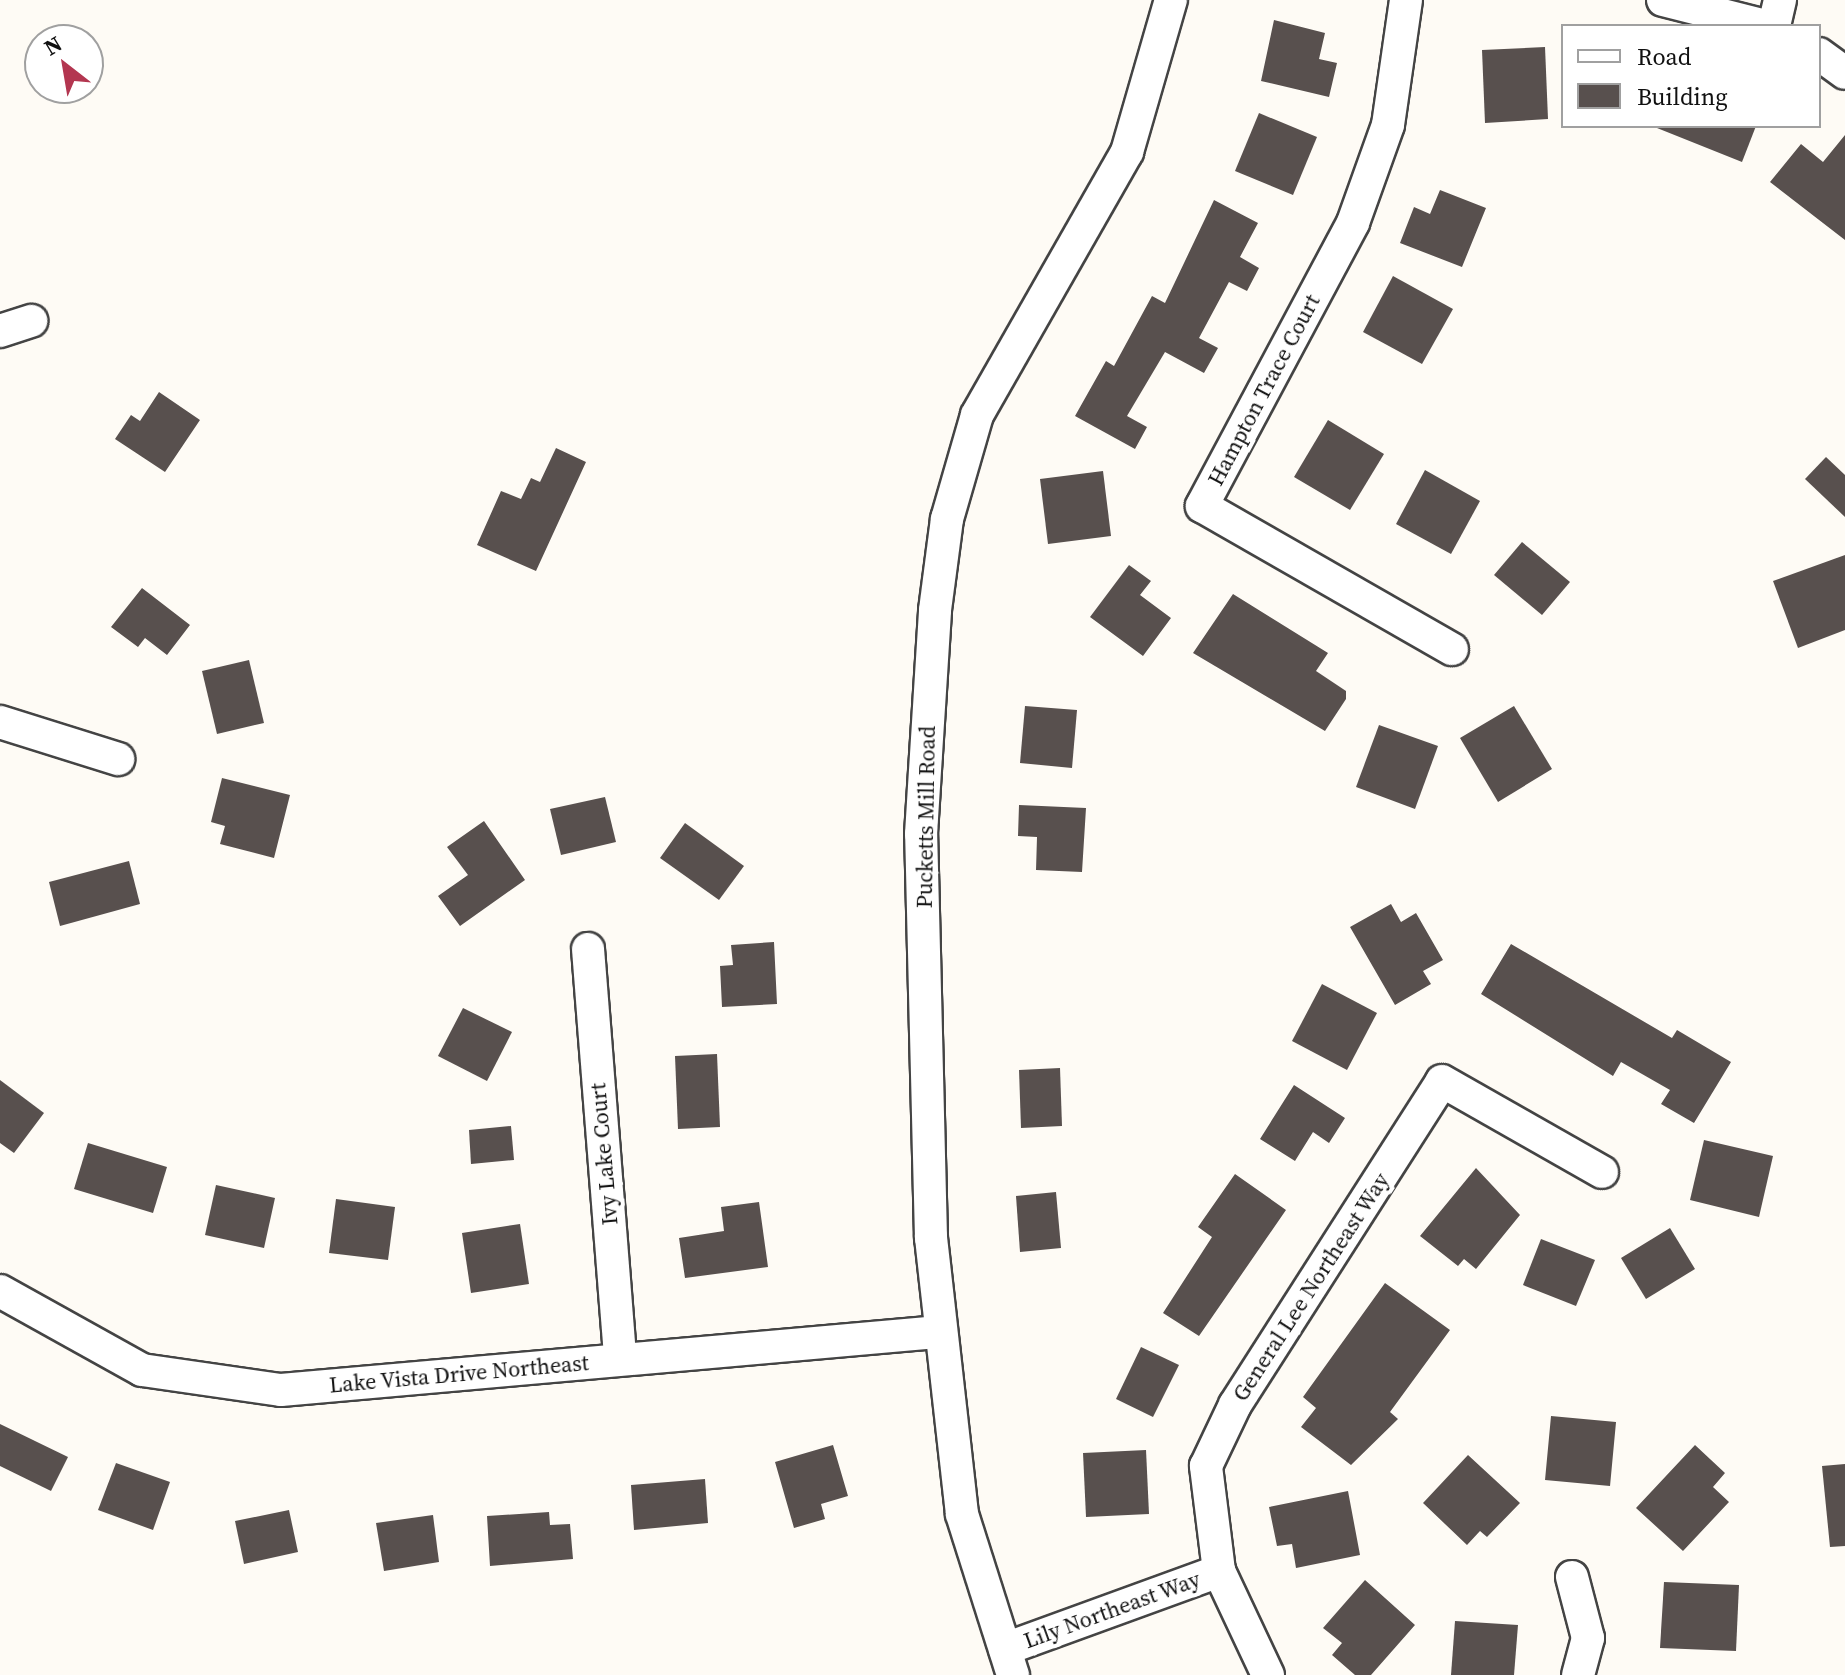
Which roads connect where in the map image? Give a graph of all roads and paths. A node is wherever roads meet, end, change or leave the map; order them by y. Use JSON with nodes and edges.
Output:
{"nodes":[{"id":1,"x":1171,"y":0,"type":"edge"},
{"id":2,"x":1406,"y":0,"type":"edge"},
{"id":3,"x":1663,"y":0,"type":"edge"},
{"id":4,"x":1780,"y":0,"type":"edge"},
{"id":5,"x":1758,"y":24,"type":"edge"},
{"id":6,"x":1774,"y":24,"type":"edge"},
{"id":7,"x":1821,"y":55,"type":"edge"},
{"id":8,"x":1845,"y":73,"type":"edge"},
{"id":9,"x":31,"y":321,"type":"dead end"},
{"id":10,"x":0,"y":331,"type":"edge"},
{"id":11,"x":1452,"y":649,"type":"dead end"},
{"id":12,"x":0,"y":722,"type":"edge"},
{"id":13,"x":118,"y":759,"type":"dead end"},
{"id":14,"x":588,"y":949,"type":"dead end"},
{"id":15,"x":1602,"y":1172,"type":"dead end"},
{"id":16,"x":0,"y":1291,"type":"edge"},
{"id":17,"x":939,"y":1332,"type":"junction"},
{"id":18,"x":620,"y":1358,"type":"junction"},
{"id":19,"x":1219,"y":1571,"type":"junction"},
{"id":20,"x":1572,"y":1577,"type":"dead end"},
{"id":21,"x":1009,"y":1662,"type":"edge"},
{"id":22,"x":1268,"y":1675,"type":"edge"},
{"id":23,"x":1578,"y":1675,"type":"edge"}],
"edges":[{"from":1,"to":17,"type":"street","name":"Pucketts Mill Road"},
{"from":2,"to":11,"type":"street","name":"Hampton Trace Court"},
{"from":3,"to":5,"type":"street"},
{"from":4,"to":6,"type":"street"},
{"from":7,"to":8,"type":"street"},
{"from":9,"to":10,"type":"street"},
{"from":12,"to":13,"type":"street"},
{"from":14,"to":18,"type":"street","name":"Ivy Lake Court"},
{"from":15,"to":19,"type":"street","name":"General Lee Northeast Way"},
{"from":16,"to":18,"type":"street","name":"Lake Vista Drive Northeast"},
{"from":17,"to":18,"type":"street","name":"Lake Vista Drive Northeast"},
{"from":17,"to":21,"type":"street","name":"Pucketts Mill Road"},
{"from":19,"to":21,"type":"street","name":"Lily Northeast Way"},
{"from":19,"to":22,"type":"street","name":"General Lee Northeast Way"},
{"from":20,"to":23,"type":"street"}]}
